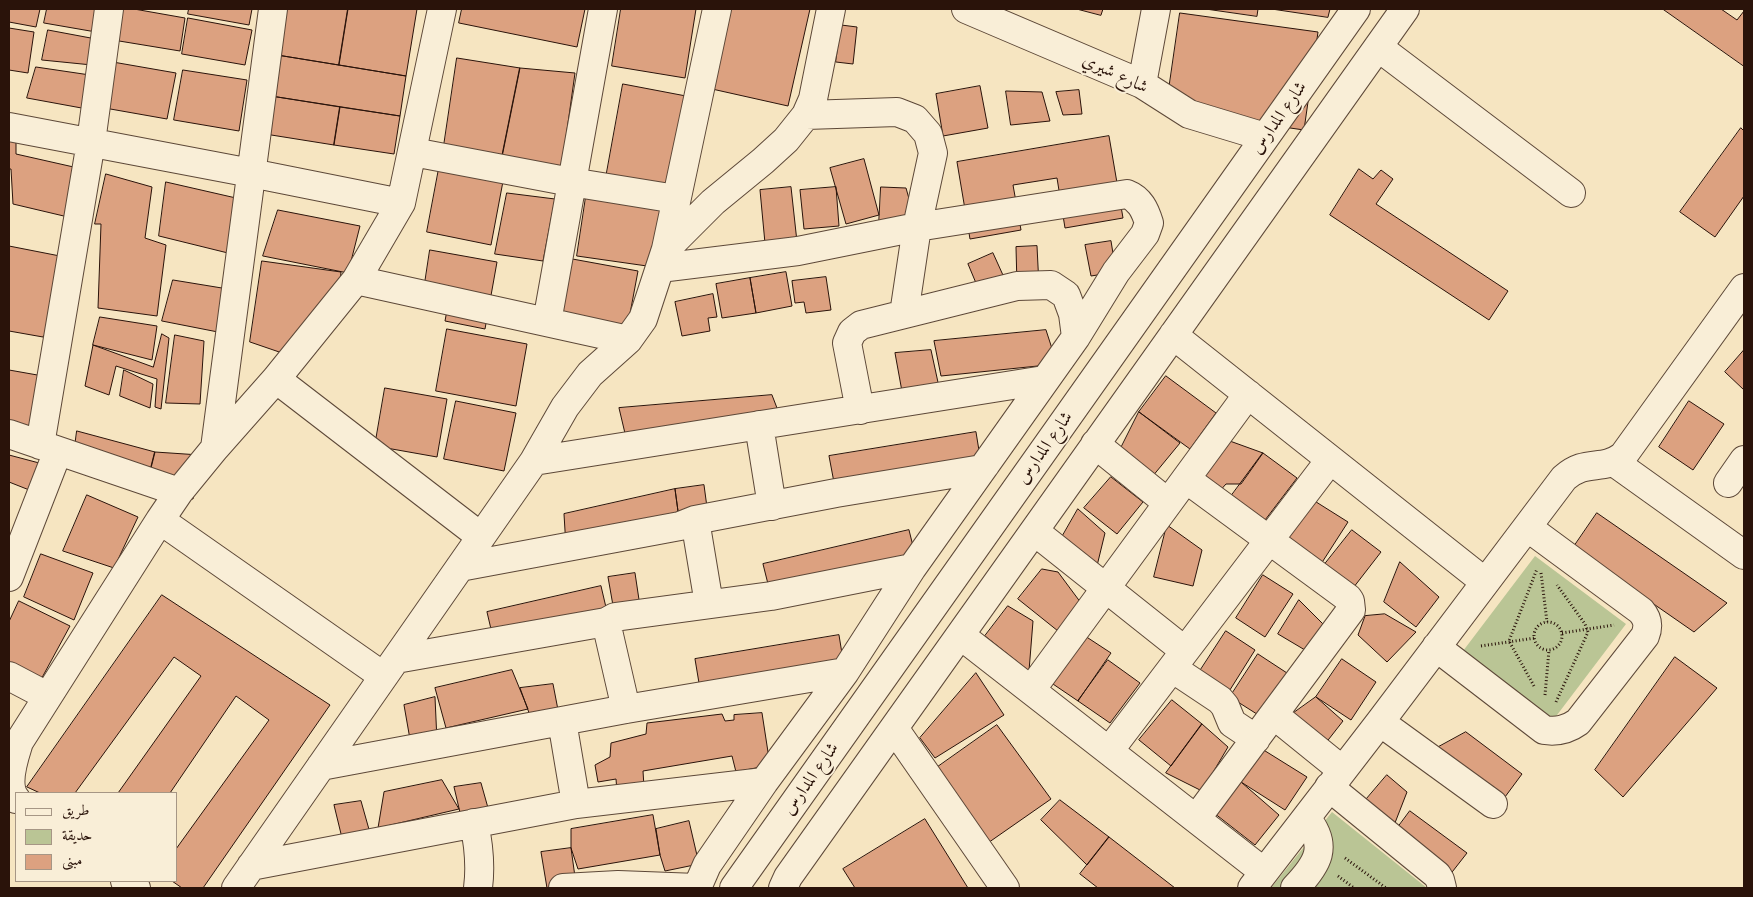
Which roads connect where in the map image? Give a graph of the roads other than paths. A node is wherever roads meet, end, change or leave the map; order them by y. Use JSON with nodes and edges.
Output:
{"nodes":[{"id":1,"x":109,"y":9,"type":"edge"},
{"id":2,"x":273,"y":9,"type":"edge"},
{"id":3,"x":442,"y":9,"type":"edge"},
{"id":4,"x":603,"y":9,"type":"edge"},
{"id":5,"x":717,"y":9,"type":"edge"},
{"id":6,"x":831,"y":9,"type":"edge"},
{"id":7,"x":966,"y":9,"type":"edge"},
{"id":8,"x":1156,"y":9,"type":"edge"},
{"id":9,"x":1356,"y":9,"type":"edge"},
{"id":10,"x":1405,"y":9,"type":"edge"},
{"id":11,"x":998,"y":15,"type":"edge"},
{"id":12,"x":1342,"y":20,"type":"edge"},
{"id":13,"x":1378,"y":47,"type":"junction"},
{"id":14,"x":1142,"y":84,"type":"junction"},
{"id":15,"x":806,"y":116,"type":"junction"},
{"id":16,"x":9,"y":128,"type":"edge"},
{"id":17,"x":1265,"y":137,"type":"junction"},
{"id":18,"x":91,"y":142,"type":"junction"},
{"id":19,"x":413,"y":152,"type":"junction"},
{"id":20,"x":251,"y":173,"type":"junction"},
{"id":21,"x":571,"y":182,"type":"junction"},
{"id":22,"x":1571,"y":193,"type":"dead end"},
{"id":23,"x":676,"y":200,"type":"junction"},
{"id":24,"x":401,"y":203,"type":"junction"},
{"id":25,"x":917,"y":227,"type":"junction"},
{"id":26,"x":663,"y":259,"type":"junction"},
{"id":27,"x":356,"y":280,"type":"junction"},
{"id":28,"x":1741,"y":300,"type":"edge"},
{"id":29,"x":904,"y":314,"type":"junction"},
{"id":30,"x":547,"y":322,"type":"junction"},
{"id":31,"x":1173,"y":335,"type":"junction"},
{"id":32,"x":1076,"y":337,"type":"junction"},
{"id":33,"x":628,"y":340,"type":"junction"},
{"id":34,"x":276,"y":379,"type":"junction"},
{"id":35,"x":1044,"y":380,"type":"junction"},
{"id":36,"x":1248,"y":394,"type":"junction"},
{"id":37,"x":860,"y":410,"type":"junction"},
{"id":38,"x":758,"y":425,"type":"junction"},
{"id":39,"x":9,"y":434,"type":"edge"},
{"id":40,"x":1095,"y":444,"type":"junction"},
{"id":41,"x":49,"y":448,"type":"junction"},
{"id":42,"x":215,"y":448,"type":"junction"},
{"id":43,"x":1330,"y":460,"type":"junction"},
{"id":44,"x":1744,"y":460,"type":"edge"},
{"id":45,"x":534,"y":461,"type":"junction"},
{"id":46,"x":1614,"y":462,"type":"junction"},
{"id":47,"x":986,"y":464,"type":"junction"},
{"id":48,"x":1186,"y":479,"type":"junction"},
{"id":49,"x":1728,"y":483,"type":"dead end"},
{"id":50,"x":179,"y":492,"type":"junction"},
{"id":51,"x":1168,"y":503,"type":"junction"},
{"id":52,"x":772,"y":506,"type":"junction"},
{"id":53,"x":160,"y":520,"type":"junction"},
{"id":54,"x":696,"y":520,"type":"junction"},
{"id":55,"x":1527,"y":527,"type":"junction"},
{"id":56,"x":1034,"y":531,"type":"junction"},
{"id":57,"x":480,"y":536,"type":"junction"},
{"id":58,"x":1269,"y":540,"type":"junction"},
{"id":59,"x":1744,"y":555,"type":"edge"},
{"id":60,"x":460,"y":567,"type":"junction"},
{"id":61,"x":912,"y":568,"type":"junction"},
{"id":62,"x":9,"y":577,"type":"edge"},
{"id":63,"x":1484,"y":582,"type":"junction"},
{"id":64,"x":1106,"y":588,"type":"junction"},
{"id":65,"x":709,"y":604,"type":"junction"},
{"id":66,"x":606,"y":622,"type":"junction"},
{"id":67,"x":960,"y":635,"type":"junction"},
{"id":68,"x":1439,"y":649,"type":"junction"},
{"id":69,"x":1179,"y":660,"type":"junction"},
{"id":70,"x":390,"y":668,"type":"junction"},
{"id":71,"x":845,"y":672,"type":"junction"},
{"id":72,"x":9,"y":676,"type":"edge"},
{"id":73,"x":1030,"y":690,"type":"junction"},
{"id":74,"x":47,"y":696,"type":"junction"},
{"id":75,"x":626,"y":709,"type":"junction"},
{"id":76,"x":1274,"y":715,"type":"junction"},
{"id":77,"x":562,"y":721,"type":"junction"},
{"id":78,"x":1380,"y":722,"type":"junction"},
{"id":79,"x":894,"y":728,"type":"junction"},
{"id":80,"x":1256,"y":739,"type":"junction"},
{"id":81,"x":1109,"y":751,"type":"junction"},
{"id":82,"x":321,"y":766,"type":"junction"},
{"id":83,"x":1336,"y":778,"type":"junction"},
{"id":84,"x":764,"y":782,"type":"junction"},
{"id":85,"x":13,"y":797,"type":"edge"},
{"id":86,"x":576,"y":804,"type":"junction"},
{"id":87,"x":1492,"y":804,"type":"dead end"},
{"id":88,"x":1196,"y":820,"type":"junction"},
{"id":89,"x":474,"y":823,"type":"junction"},
{"id":90,"x":1312,"y":828,"type":"junction"},
{"id":91,"x":251,"y":866,"type":"junction"},
{"id":92,"x":1256,"y":884,"type":"edge"},
{"id":93,"x":236,"y":888,"type":"edge"},
{"id":94,"x":478,"y":888,"type":"edge"},
{"id":95,"x":563,"y":888,"type":"edge"},
{"id":96,"x":697,"y":888,"type":"edge"},
{"id":97,"x":734,"y":888,"type":"edge"},
{"id":98,"x":783,"y":888,"type":"edge"},
{"id":99,"x":1005,"y":888,"type":"edge"},
{"id":100,"x":1296,"y":888,"type":"edge"},
{"id":101,"x":1442,"y":888,"type":"edge"}],
"edges":[{"from":1,"to":18,"type":"street"},
{"from":2,"to":20,"type":"street"},
{"from":3,"to":19,"type":"street"},
{"from":4,"to":21,"type":"street"},
{"from":5,"to":23,"type":"street"},
{"from":6,"to":15,"type":"street"},
{"from":7,"to":11,"type":"street","name":"شارع شيري"},
{"from":8,"to":14,"type":"street"},
{"from":9,"to":12,"type":"street","name":"شارع المدارس"},
{"from":10,"to":13,"type":"street"},
{"from":11,"to":14,"type":"street","name":"شارع شيري"},
{"from":12,"to":17,"type":"street","name":"شارع المدارس"},
{"from":13,"to":22,"type":"street"},
{"from":13,"to":31,"type":"street"},
{"from":14,"to":17,"type":"street","name":"شارع شيري"},
{"from":15,"to":25,"type":"street"},
{"from":15,"to":26,"type":"street"},
{"from":16,"to":18,"type":"street"},
{"from":17,"to":97,"type":"street","name":"شارع المدارس"},
{"from":18,"to":20,"type":"street"},
{"from":18,"to":41,"type":"street"},
{"from":19,"to":21,"type":"street"},
{"from":19,"to":24,"type":"street"},
{"from":20,"to":24,"type":"street"},
{"from":20,"to":42,"type":"street"},
{"from":21,"to":23,"type":"street"},
{"from":21,"to":30,"type":"street"},
{"from":23,"to":26,"type":"street"},
{"from":24,"to":27,"type":"street"},
{"from":25,"to":26,"type":"street"},
{"from":25,"to":29,"type":"street"},
{"from":25,"to":32,"type":"street"},
{"from":26,"to":33,"type":"street"},
{"from":27,"to":30,"type":"street"},
{"from":27,"to":34,"type":"street"},
{"from":28,"to":46,"type":"street"},
{"from":29,"to":32,"type":"street"},
{"from":29,"to":37,"type":"street"},
{"from":30,"to":33,"type":"street"},
{"from":31,"to":36,"type":"street"},
{"from":31,"to":40,"type":"street"},
{"from":32,"to":35,"type":"street"},
{"from":33,"to":45,"type":"street"},
{"from":34,"to":42,"type":"street"},
{"from":34,"to":57,"type":"street"},
{"from":35,"to":37,"type":"street"},
{"from":35,"to":47,"type":"street"},
{"from":36,"to":43,"type":"street"},
{"from":36,"to":48,"type":"street"},
{"from":37,"to":38,"type":"street"},
{"from":38,"to":45,"type":"street"},
{"from":38,"to":52,"type":"street"},
{"from":39,"to":41,"type":"street"},
{"from":40,"to":51,"type":"street"},
{"from":40,"to":56,"type":"street"},
{"from":41,"to":50,"type":"street"},
{"from":41,"to":62,"type":"street"},
{"from":42,"to":50,"type":"street"},
{"from":43,"to":58,"type":"street"},
{"from":43,"to":63,"type":"street"},
{"from":44,"to":49,"type":"street"},
{"from":45,"to":57,"type":"street"},
{"from":46,"to":55,"type":"street"},
{"from":46,"to":59,"type":"street"},
{"from":47,"to":52,"type":"street"},
{"from":47,"to":61,"type":"street"},
{"from":48,"to":51,"type":"street"},
{"from":48,"to":58,"type":"street"},
{"from":50,"to":53,"type":"street"},
{"from":51,"to":64,"type":"street"},
{"from":52,"to":54,"type":"street"},
{"from":53,"to":70,"type":"street"},
{"from":53,"to":74,"type":"street"},
{"from":54,"to":60,"type":"street"},
{"from":54,"to":65,"type":"street"},
{"from":55,"to":63,"type":"street"},
{"from":55,"to":68,"type":"street"},
{"from":56,"to":64,"type":"street"},
{"from":56,"to":67,"type":"street"},
{"from":57,"to":60,"type":"street"},
{"from":58,"to":69,"type":"street"},
{"from":58,"to":76,"type":"street"},
{"from":60,"to":70,"type":"street"},
{"from":61,"to":65,"type":"street"},
{"from":61,"to":71,"type":"street"},
{"from":63,"to":68,"type":"street"},
{"from":64,"to":69,"type":"street"},
{"from":64,"to":73,"type":"street"},
{"from":65,"to":66,"type":"street"},
{"from":66,"to":70,"type":"street"},
{"from":66,"to":75,"type":"street"},
{"from":67,"to":73,"type":"street"},
{"from":67,"to":79,"type":"street"},
{"from":68,"to":78,"type":"street"},
{"from":69,"to":80,"type":"street"},
{"from":69,"to":81,"type":"street"},
{"from":70,"to":82,"type":"street"},
{"from":71,"to":75,"type":"street"},
{"from":71,"to":84,"type":"street"},
{"from":72,"to":74,"type":"street"},
{"from":73,"to":81,"type":"street"},
{"from":74,"to":85,"type":"street"},
{"from":75,"to":77,"type":"street"},
{"from":76,"to":80,"type":"street"},
{"from":76,"to":83,"type":"street"},
{"from":77,"to":82,"type":"street"},
{"from":77,"to":86,"type":"street"},
{"from":78,"to":83,"type":"street"},
{"from":78,"to":87,"type":"street"},
{"from":79,"to":98,"type":"street"},
{"from":79,"to":99,"type":"street"},
{"from":80,"to":88,"type":"street"},
{"from":81,"to":88,"type":"street"},
{"from":82,"to":91,"type":"street"},
{"from":83,"to":90,"type":"street"},
{"from":83,"to":101,"type":"street"},
{"from":84,"to":86,"type":"street"},
{"from":84,"to":96,"type":"street"},
{"from":86,"to":89,"type":"street"},
{"from":88,"to":92,"type":"street"},
{"from":89,"to":91,"type":"street"},
{"from":89,"to":94,"type":"street"},
{"from":90,"to":92,"type":"street"},
{"from":90,"to":100,"type":"street"},
{"from":91,"to":93,"type":"street"},
{"from":95,"to":96,"type":"street"}]}
